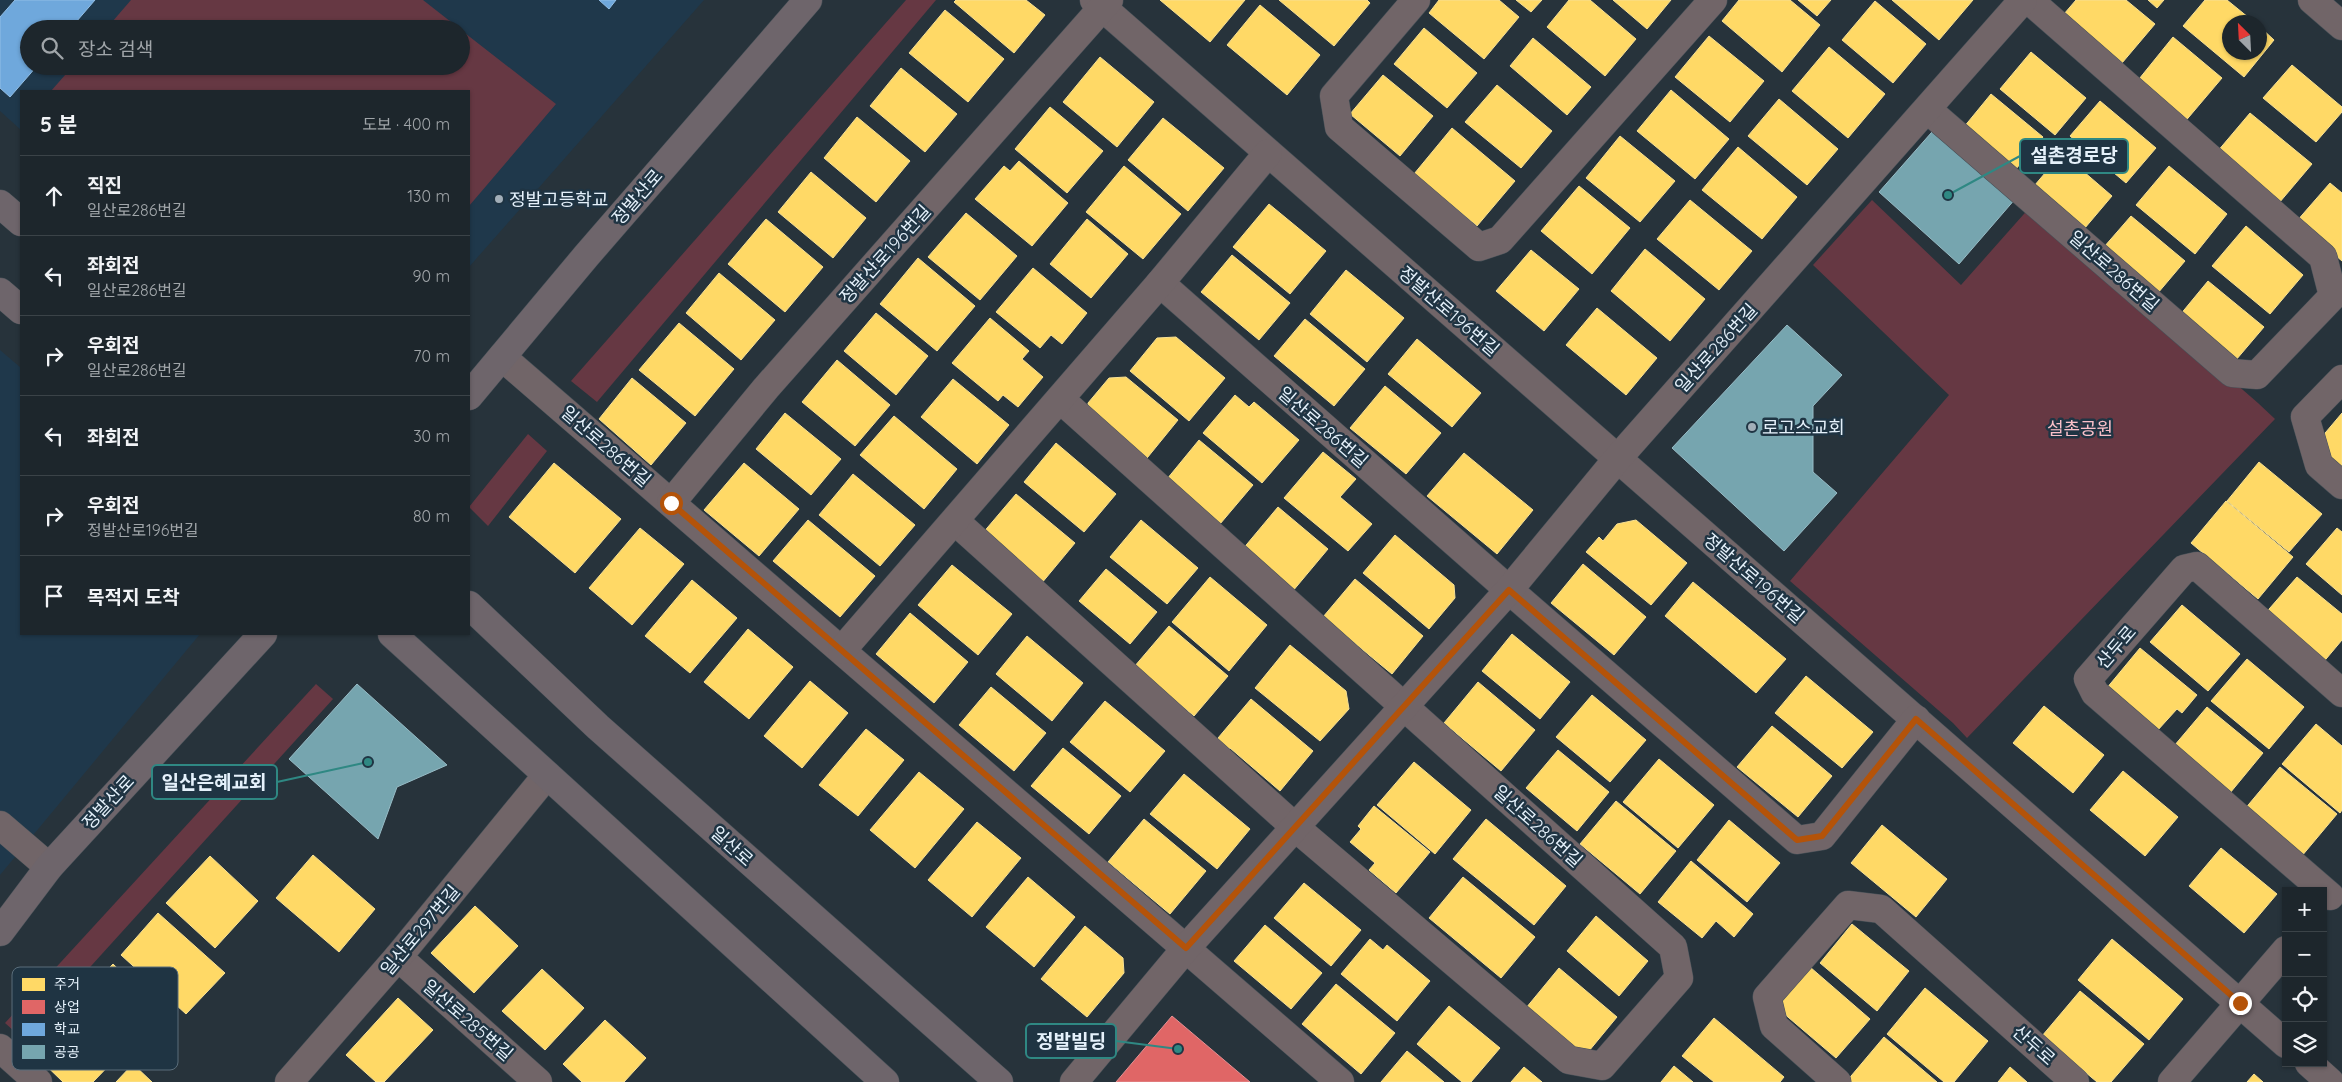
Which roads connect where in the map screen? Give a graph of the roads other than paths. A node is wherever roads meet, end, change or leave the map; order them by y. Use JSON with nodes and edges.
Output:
{"nodes":[{"id":1,"x":808,"y":0,"type":"edge"},
{"id":2,"x":1416,"y":0,"type":"edge"},
{"id":3,"x":1713,"y":0,"type":"edge"},
{"id":4,"x":2023,"y":0,"type":"edge"},
{"id":5,"x":2028,"y":0,"type":"edge"},
{"id":6,"x":2312,"y":0,"type":"edge"},
{"id":7,"x":1102,"y":3,"type":"edge"},
{"id":8,"x":2342,"y":26,"type":"edge"},
{"id":9,"x":1928,"y":110,"type":"junction"},
{"id":10,"x":1268,"y":153,"type":"junction"},
{"id":11,"x":0,"y":204,"type":"edge"},
{"id":12,"x":20,"y":221,"type":"edge"},
{"id":13,"x":1160,"y":282,"type":"junction"},
{"id":14,"x":0,"y":292,"type":"edge"},
{"id":15,"x":20,"y":309,"type":"edge"},
{"id":16,"x":502,"y":357,"type":"junction"},
{"id":17,"x":2342,"y":379,"type":"edge"},
{"id":18,"x":470,"y":395,"type":"edge"},
{"id":19,"x":1060,"y":398,"type":"junction"},
{"id":20,"x":1618,"y":458,"type":"junction"},
{"id":21,"x":2342,"y":485,"type":"edge"},
{"id":22,"x":671,"y":503,"type":"junction"},
{"id":23,"x":956,"y":521,"type":"junction"},
{"id":24,"x":1509,"y":590,"type":"junction"},
{"id":25,"x":470,"y":606,"type":"edge"},
{"id":26,"x":262,"y":635,"type":"edge"},
{"id":27,"x":393,"y":635,"type":"edge"},
{"id":28,"x":842,"y":650,"type":"junction"},
{"id":29,"x":2342,"y":693,"type":"edge"},
{"id":30,"x":1404,"y":705,"type":"junction"},
{"id":31,"x":1916,"y":719,"type":"junction"},
{"id":32,"x":547,"y":775,"type":"junction"},
{"id":33,"x":0,"y":825,"type":"edge"},
{"id":34,"x":1296,"y":828,"type":"junction"},
{"id":35,"x":48,"y":867,"type":"junction"},
{"id":36,"x":2332,"y":894,"type":"edge"},
{"id":37,"x":0,"y":932,"type":"edge"},
{"id":38,"x":1186,"y":948,"type":"junction"},
{"id":39,"x":2282,"y":955,"type":"edge"},
{"id":40,"x":398,"y":957,"type":"junction"},
{"id":41,"x":2240,"y":1003,"type":"junction"},
{"id":42,"x":2282,"y":1040,"type":"edge"},
{"id":43,"x":0,"y":1048,"type":"edge"},
{"id":44,"x":12,"y":1059,"type":"edge"},
{"id":45,"x":2313,"y":1067,"type":"edge"},
{"id":46,"x":25,"y":1070,"type":"edge"},
{"id":47,"x":38,"y":1082,"type":"edge"},
{"id":48,"x":289,"y":1082,"type":"edge"},
{"id":49,"x":538,"y":1082,"type":"edge"},
{"id":50,"x":884,"y":1082,"type":"edge"},
{"id":51,"x":999,"y":1082,"type":"edge"},
{"id":52,"x":1074,"y":1082,"type":"edge"},
{"id":53,"x":1340,"y":1082,"type":"edge"},
{"id":54,"x":1838,"y":1082,"type":"edge"},
{"id":55,"x":2075,"y":1082,"type":"edge"},
{"id":56,"x":2172,"y":1082,"type":"edge"},
{"id":57,"x":2330,"y":1082,"type":"edge"}],
"edges":[{"from":1,"to":16,"type":"main road","name":"정발산로"},
{"from":2,"to":3,"type":"street"},
{"from":4,"to":9,"type":"street","name":"일산로286번길"},
{"from":5,"to":9,"type":"street","name":"일산로286번길"},
{"from":6,"to":8,"type":"street"},
{"from":7,"to":10,"type":"street","name":"정발산로196번길"},
{"from":7,"to":22,"type":"street","name":"정발산로196번길"},
{"from":9,"to":20,"type":"street","name":"일산로286번길"},
{"from":10,"to":13,"type":"street"},
{"from":10,"to":20,"type":"street","name":"정발산로196번길"},
{"from":11,"to":12,"type":"main road"},
{"from":13,"to":19,"type":"street"},
{"from":13,"to":24,"type":"street","name":"일산로286번길"},
{"from":14,"to":15,"type":"main road"},
{"from":16,"to":18,"type":"main road","name":"정발산로"},
{"from":16,"to":22,"type":"street","name":"일산로286번길"},
{"from":17,"to":21,"type":"street"},
{"from":19,"to":23,"type":"street"},
{"from":19,"to":30,"type":"street","name":"일산로286번길"},
{"from":20,"to":24,"type":"street","name":"일산로286번길"},
{"from":20,"to":31,"type":"street","name":"정발산로196번길"},
{"from":22,"to":28,"type":"street","name":"일산로286번길"},
{"from":23,"to":28,"type":"street"},
{"from":23,"to":34,"type":"street"},
{"from":24,"to":30,"type":"street","name":"일산로286번길"},
{"from":24,"to":31,"type":"street","name":"일산로286번길"},
{"from":25,"to":51,"type":"main road","name":"일산로"},
{"from":26,"to":35,"type":"main road","name":"정발산로"},
{"from":27,"to":32,"type":"main road"},
{"from":28,"to":38,"type":"street","name":"일산로286번길"},
{"from":29,"to":36,"type":"street","name":"산두로"},
{"from":30,"to":34,"type":"street","name":"일산로286번길"},
{"from":30,"to":34,"type":"street","name":"일산로286번길"},
{"from":31,"to":41,"type":"street","name":"정발산로196번길"},
{"from":32,"to":40,"type":"street","name":"일산로297번길"},
{"from":32,"to":50,"type":"main road"},
{"from":33,"to":35,"type":"street"},
{"from":34,"to":38,"type":"street","name":"일산로286번길"},
{"from":35,"to":37,"type":"main road","name":"정발산로"},
{"from":38,"to":52,"type":"street","name":"일산로286번길"},
{"from":38,"to":53,"type":"street","name":"일산로286번길"},
{"from":39,"to":41,"type":"street"},
{"from":40,"to":48,"type":"street","name":"일산로297번길"},
{"from":40,"to":49,"type":"street","name":"일산로285번길"},
{"from":41,"to":42,"type":"street"},
{"from":41,"to":56,"type":"street"},
{"from":43,"to":44,"type":"street"},
{"from":45,"to":57,"type":"street"},
{"from":46,"to":47,"type":"street"},
{"from":54,"to":55,"type":"street","name":"산두로"}]}
